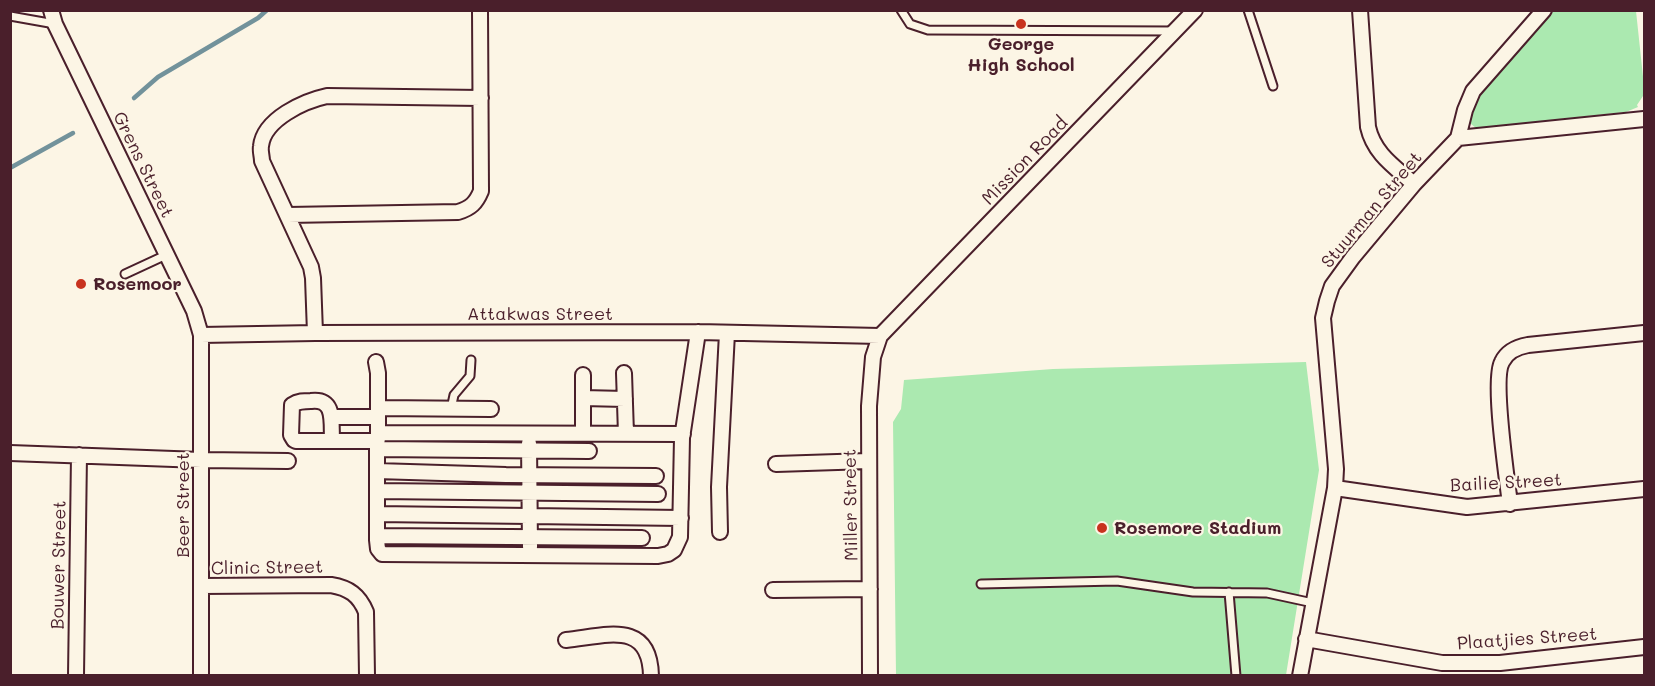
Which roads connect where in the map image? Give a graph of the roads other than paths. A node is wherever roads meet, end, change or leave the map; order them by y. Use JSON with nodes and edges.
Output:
{"nodes":[{"id":1,"x":480,"y":10,"type":"edge"},
{"id":2,"x":901,"y":10,"type":"edge"},
{"id":3,"x":1195,"y":10,"type":"edge"},
{"id":4,"x":1248,"y":10,"type":"edge"},
{"id":5,"x":1360,"y":10,"type":"edge"},
{"id":6,"x":1544,"y":10,"type":"edge"},
{"id":7,"x":10,"y":16,"type":"edge"},
{"id":8,"x":53,"y":17,"type":"edge"},
{"id":9,"x":1175,"y":31,"type":"junction"},
{"id":10,"x":1273,"y":86,"type":"dead end"},
{"id":11,"x":481,"y":98,"type":"junction"},
{"id":12,"x":1644,"y":119,"type":"edge"},
{"id":13,"x":1458,"y":138,"type":"junction"},
{"id":14,"x":1414,"y":184,"type":"junction"},
{"id":15,"x":288,"y":215,"type":"junction"},
{"id":16,"x":166,"y":255,"type":"junction"},
{"id":17,"x":125,"y":274,"type":"dead end"},
{"id":18,"x":698,"y":332,"type":"junction"},
{"id":19,"x":315,"y":333,"type":"junction"},
{"id":20,"x":727,"y":333,"type":"junction"},
{"id":21,"x":1644,"y":333,"type":"edge"},
{"id":22,"x":201,"y":335,"type":"junction"},
{"id":23,"x":879,"y":336,"type":"junction"},
{"id":24,"x":471,"y":360,"type":"dead end"},
{"id":25,"x":376,"y":362,"type":"dead end"},
{"id":26,"x":624,"y":373,"type":"dead end"},
{"id":27,"x":583,"y":375,"type":"dead end"},
{"id":28,"x":583,"y":398,"type":"junction"},
{"id":29,"x":625,"y":399,"type":"junction"},
{"id":30,"x":451,"y":409,"type":"junction"},
{"id":31,"x":490,"y":409,"type":"dead end"},
{"id":32,"x":378,"y":413,"type":"junction"},
{"id":33,"x":331,"y":417,"type":"junction"},
{"id":34,"x":529,"y":433,"type":"junction"},
{"id":35,"x":583,"y":433,"type":"junction"},
{"id":36,"x":451,"y":434,"type":"junction"},
{"id":37,"x":626,"y":434,"type":"junction"},
{"id":38,"x":683,"y":434,"type":"junction"},
{"id":39,"x":332,"y":441,"type":"junction"},
{"id":40,"x":378,"y":441,"type":"junction"},
{"id":41,"x":529,"y":450,"type":"junction"},
{"id":42,"x":589,"y":451,"type":"dead end"},
{"id":43,"x":10,"y":453,"type":"edge"},
{"id":44,"x":79,"y":455,"type":"junction"},
{"id":45,"x":201,"y":460,"type":"junction"},
{"id":46,"x":288,"y":461,"type":"dead end"},
{"id":47,"x":868,"y":461,"type":"junction"},
{"id":48,"x":776,"y":465,"type":"dead end"},
{"id":49,"x":377,"y":471,"type":"junction"},
{"id":50,"x":530,"y":475,"type":"junction"},
{"id":51,"x":601,"y":476,"type":"junction"},
{"id":52,"x":656,"y":476,"type":"dead end"},
{"id":53,"x":1335,"y":488,"type":"junction"},
{"id":54,"x":1644,"y":489,"type":"edge"},
{"id":55,"x":377,"y":491,"type":"junction"},
{"id":56,"x":530,"y":493,"type":"junction"},
{"id":57,"x":601,"y":493,"type":"junction"},
{"id":58,"x":658,"y":494,"type":"dead end"},
{"id":59,"x":1510,"y":504,"type":"junction"},
{"id":60,"x":377,"y":514,"type":"junction"},
{"id":61,"x":530,"y":516,"type":"junction"},
{"id":62,"x":579,"y":516,"type":"junction"},
{"id":63,"x":600,"y":516,"type":"junction"},
{"id":64,"x":681,"y":518,"type":"junction"},
{"id":65,"x":720,"y":532,"type":"dead end"},
{"id":66,"x":377,"y":536,"type":"junction"},
{"id":67,"x":579,"y":537,"type":"junction"},
{"id":68,"x":530,"y":538,"type":"junction"},
{"id":69,"x":642,"y":538,"type":"dead end"},
{"id":70,"x":531,"y":555,"type":"junction"},
{"id":71,"x":578,"y":555,"type":"junction"},
{"id":72,"x":981,"y":584,"type":"dead end"},
{"id":73,"x":201,"y":586,"type":"junction"},
{"id":74,"x":870,"y":589,"type":"junction"},
{"id":75,"x":773,"y":590,"type":"dead end"},
{"id":76,"x":1229,"y":592,"type":"junction"},
{"id":77,"x":1313,"y":603,"type":"junction"},
{"id":78,"x":1306,"y":639,"type":"junction"},
{"id":79,"x":566,"y":640,"type":"dead end"},
{"id":80,"x":1644,"y":647,"type":"edge"},
{"id":81,"x":1443,"y":669,"type":"edge"},
{"id":82,"x":76,"y":675,"type":"edge"},
{"id":83,"x":201,"y":675,"type":"edge"},
{"id":84,"x":367,"y":675,"type":"edge"},
{"id":85,"x":651,"y":675,"type":"edge"},
{"id":86,"x":870,"y":675,"type":"edge"},
{"id":87,"x":1236,"y":675,"type":"edge"},
{"id":88,"x":1300,"y":675,"type":"edge"}],
"edges":[{"from":1,"to":11,"type":"street"},
{"from":2,"to":9,"type":"lane"},
{"from":3,"to":9,"type":"street","name":"Mission Road"},
{"from":4,"to":10,"type":"lane"},
{"from":5,"to":14,"type":"street"},
{"from":6,"to":13,"type":"street"},
{"from":7,"to":8,"type":"lane"},
{"from":8,"to":16,"type":"street","name":"Grens Street"},
{"from":9,"to":23,"type":"street","name":"Mission Road"},
{"from":11,"to":15,"type":"street"},
{"from":11,"to":15,"type":"street"},
{"from":12,"to":13,"type":"street"},
{"from":13,"to":14,"type":"street","name":"Stuurman Street"},
{"from":14,"to":53,"type":"street","name":"Stuurman Street"},
{"from":15,"to":19,"type":"street"},
{"from":16,"to":17,"type":"lane"},
{"from":16,"to":22,"type":"street","name":"Grens Street"},
{"from":18,"to":19,"type":"street","name":"Attakwas Street"},
{"from":18,"to":20,"type":"street","name":"Attakwas Street"},
{"from":18,"to":38,"type":"street"},
{"from":19,"to":22,"type":"street","name":"Attakwas Street"},
{"from":20,"to":23,"type":"street","name":"Attakwas Street"},
{"from":20,"to":65,"type":"street"},
{"from":21,"to":59,"type":"street"},
{"from":22,"to":45,"type":"street","name":"Beer Street"},
{"from":23,"to":47,"type":"street","name":"Miller Street"},
{"from":24,"to":30,"type":"lane"},
{"from":25,"to":32,"type":"street"},
{"from":26,"to":29,"type":"street"},
{"from":27,"to":28,"type":"street"},
{"from":28,"to":29,"type":"street"},
{"from":28,"to":35,"type":"street"},
{"from":29,"to":37,"type":"street"},
{"from":30,"to":31,"type":"street"},
{"from":30,"to":32,"type":"street"},
{"from":30,"to":36,"type":"street"},
{"from":32,"to":33,"type":"street"},
{"from":32,"to":40,"type":"street"},
{"from":33,"to":39,"type":"street"},
{"from":33,"to":39,"type":"street"},
{"from":34,"to":35,"type":"street"},
{"from":34,"to":36,"type":"street"},
{"from":34,"to":41,"type":"street"},
{"from":35,"to":37,"type":"street"},
{"from":36,"to":40,"type":"street"},
{"from":37,"to":38,"type":"street"},
{"from":38,"to":64,"type":"street"},
{"from":39,"to":40,"type":"street"},
{"from":40,"to":41,"type":"street"},
{"from":40,"to":49,"type":"street"},
{"from":41,"to":42,"type":"street"},
{"from":41,"to":50,"type":"street"},
{"from":43,"to":44,"type":"street"},
{"from":44,"to":45,"type":"street"},
{"from":44,"to":82,"type":"street","name":"Bouwer Street"},
{"from":45,"to":46,"type":"street"},
{"from":45,"to":73,"type":"street","name":"Beer Street"},
{"from":47,"to":48,"type":"street"},
{"from":47,"to":74,"type":"street","name":"Miller Street"},
{"from":49,"to":50,"type":"street"},
{"from":49,"to":55,"type":"street"},
{"from":50,"to":51,"type":"street"},
{"from":50,"to":56,"type":"street"},
{"from":51,"to":52,"type":"street"},
{"from":51,"to":57,"type":"street"},
{"from":53,"to":59,"type":"street","name":"Bailie Street"},
{"from":53,"to":77,"type":"street","name":"Stuurman Street"},
{"from":54,"to":59,"type":"street","name":"Bailie Street"},
{"from":55,"to":56,"type":"street"},
{"from":55,"to":60,"type":"street"},
{"from":56,"to":57,"type":"street"},
{"from":56,"to":61,"type":"street"},
{"from":57,"to":58,"type":"street"},
{"from":57,"to":63,"type":"street"},
{"from":60,"to":61,"type":"street"},
{"from":60,"to":66,"type":"street"},
{"from":61,"to":62,"type":"street"},
{"from":61,"to":68,"type":"street"},
{"from":62,"to":63,"type":"street"},
{"from":62,"to":67,"type":"street"},
{"from":63,"to":64,"type":"street"},
{"from":64,"to":71,"type":"street"},
{"from":66,"to":68,"type":"street"},
{"from":66,"to":70,"type":"street"},
{"from":67,"to":68,"type":"street"},
{"from":67,"to":69,"type":"street"},
{"from":67,"to":71,"type":"street"},
{"from":68,"to":70,"type":"street"},
{"from":70,"to":71,"type":"street"},
{"from":72,"to":76,"type":"lane"},
{"from":73,"to":83,"type":"street","name":"Beer Street"},
{"from":73,"to":84,"type":"street","name":"Clinic Street"},
{"from":74,"to":75,"type":"street"},
{"from":74,"to":86,"type":"street","name":"Miller Street"},
{"from":76,"to":77,"type":"lane"},
{"from":76,"to":87,"type":"lane"},
{"from":77,"to":78,"type":"street","name":"Stuurman Street"},
{"from":78,"to":81,"type":"street","name":"Plaatjies Street"},
{"from":78,"to":88,"type":"street","name":"Stuurman Street"},
{"from":79,"to":85,"type":"street"},
{"from":80,"to":81,"type":"street","name":"Plaatjies Street"}]}
